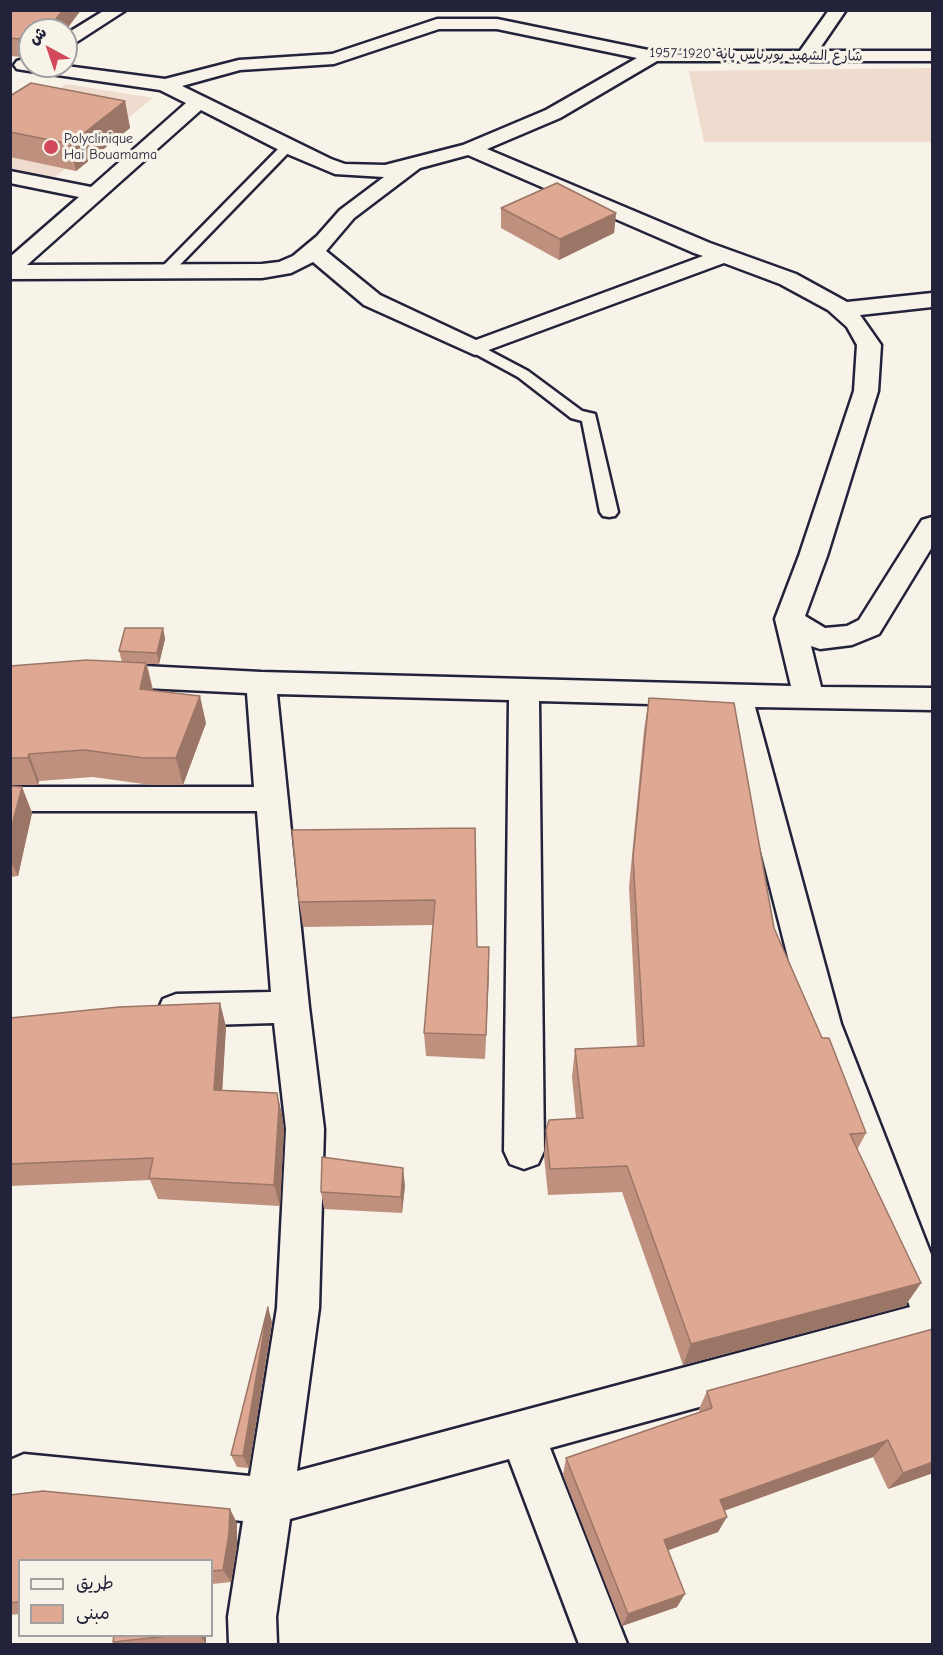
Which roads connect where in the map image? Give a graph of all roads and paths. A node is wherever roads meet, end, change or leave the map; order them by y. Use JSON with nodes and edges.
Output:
{"nodes":[{"id":1,"x":117,"y":10,"type":"edge"},
{"id":2,"x":528,"y":10,"type":"edge"},
{"id":3,"x":838,"y":10,"type":"edge"},
{"id":4,"x":510,"y":27,"type":"junction"},
{"id":5,"x":78,"y":33,"type":"edge"},
{"id":6,"x":653,"y":56,"type":"junction"},
{"id":7,"x":805,"y":56,"type":"junction"},
{"id":8,"x":933,"y":56,"type":"edge"},
{"id":9,"x":78,"y":73,"type":"edge"},
{"id":10,"x":65,"y":78,"type":"edge"},
{"id":11,"x":55,"y":85,"type":"edge"},
{"id":12,"x":165,"y":85,"type":"junction"},
{"id":13,"x":199,"y":102,"type":"junction"},
{"id":14,"x":287,"y":147,"type":"junction"},
{"id":15,"x":470,"y":148,"type":"junction"},
{"id":16,"x":415,"y":164,"type":"junction"},
{"id":17,"x":10,"y":177,"type":"edge"},
{"id":18,"x":95,"y":194,"type":"junction"},
{"id":19,"x":312,"y":251,"type":"junction"},
{"id":20,"x":723,"y":256,"type":"junction"},
{"id":21,"x":10,"y":270,"type":"edge"},
{"id":22,"x":166,"y":271,"type":"junction"},
{"id":23,"x":933,"y":300,"type":"edge"},
{"id":24,"x":841,"y":310,"type":"junction"},
{"id":25,"x":475,"y":348,"type":"junction"},
{"id":26,"x":609,"y":512,"type":"dead end"},
{"id":27,"x":933,"y":526,"type":"edge"},
{"id":28,"x":789,"y":619,"type":"junction"},
{"id":29,"x":82,"y":674,"type":"edge"},
{"id":30,"x":261,"y":683,"type":"junction"},
{"id":31,"x":524,"y":690,"type":"junction"},
{"id":32,"x":737,"y":696,"type":"junction"},
{"id":33,"x":809,"y":698,"type":"junction"},
{"id":34,"x":933,"y":699,"type":"edge"},
{"id":35,"x":10,"y":799,"type":"edge"},
{"id":36,"x":272,"y":799,"type":"junction"},
{"id":37,"x":291,"y":1007,"type":"junction"},
{"id":38,"x":145,"y":1011,"type":"edge"},
{"id":39,"x":524,"y":1151,"type":"dead end"},
{"id":40,"x":933,"y":1310,"type":"edge"},
{"id":41,"x":933,"y":1322,"type":"edge"},
{"id":42,"x":522,"y":1432,"type":"junction"},
{"id":43,"x":10,"y":1484,"type":"edge"},
{"id":44,"x":270,"y":1501,"type":"junction"},
{"id":45,"x":253,"y":1644,"type":"edge"},
{"id":46,"x":603,"y":1644,"type":"edge"}],
"edges":[{"from":1,"to":5,"type":"street"},
{"from":2,"to":4,"type":"street"},
{"from":3,"to":7,"type":"street"},
{"from":4,"to":6,"type":"street","name":"شارع الشهيد بوبرناس ياية 1920-1957"},
{"from":4,"to":12,"type":"street","name":"شارع الشهيد بوبرناس ياية 1920-1957"},
{"from":6,"to":7,"type":"street","name":"شارع الشهيد بوبرناس ياية 1920-1957"},
{"from":6,"to":15,"type":"street"},
{"from":7,"to":8,"type":"street","name":"شارع الشهيد بوبرناس ياية 1920-1957"},
{"from":9,"to":12,"type":"street","name":"شارع الشهيد بوبرناس ياية 1920-1957"},
{"from":10,"to":11,"type":"street"},
{"from":12,"to":13,"type":"street"},
{"from":13,"to":14,"type":"street"},
{"from":13,"to":18,"type":"street"},
{"from":14,"to":16,"type":"street"},
{"from":14,"to":22,"type":"lane"},
{"from":15,"to":16,"type":"street"},
{"from":15,"to":20,"type":"street"},
{"from":16,"to":19,"type":"street"},
{"from":17,"to":18,"type":"street"},
{"from":18,"to":21,"type":"street"},
{"from":19,"to":22,"type":"street"},
{"from":19,"to":25,"type":"street"},
{"from":20,"to":24,"type":"street"},
{"from":20,"to":25,"type":"street"},
{"from":21,"to":22,"type":"street"},
{"from":23,"to":24,"type":"street"},
{"from":24,"to":28,"type":"street"},
{"from":25,"to":26,"type":"lane"},
{"from":27,"to":28,"type":"street"},
{"from":28,"to":33,"type":"street"},
{"from":29,"to":30,"type":"street"},
{"from":30,"to":31,"type":"street"},
{"from":30,"to":36,"type":"street"},
{"from":31,"to":32,"type":"street"},
{"from":31,"to":39,"type":"street"},
{"from":32,"to":33,"type":"street"},
{"from":32,"to":40,"type":"street"},
{"from":33,"to":34,"type":"street"},
{"from":35,"to":36,"type":"street"},
{"from":36,"to":37,"type":"street"},
{"from":37,"to":38,"type":"street"},
{"from":37,"to":44,"type":"street"},
{"from":41,"to":42,"type":"street"},
{"from":42,"to":44,"type":"street"},
{"from":42,"to":46,"type":"street"},
{"from":43,"to":44,"type":"street"},
{"from":44,"to":45,"type":"street"}]}
